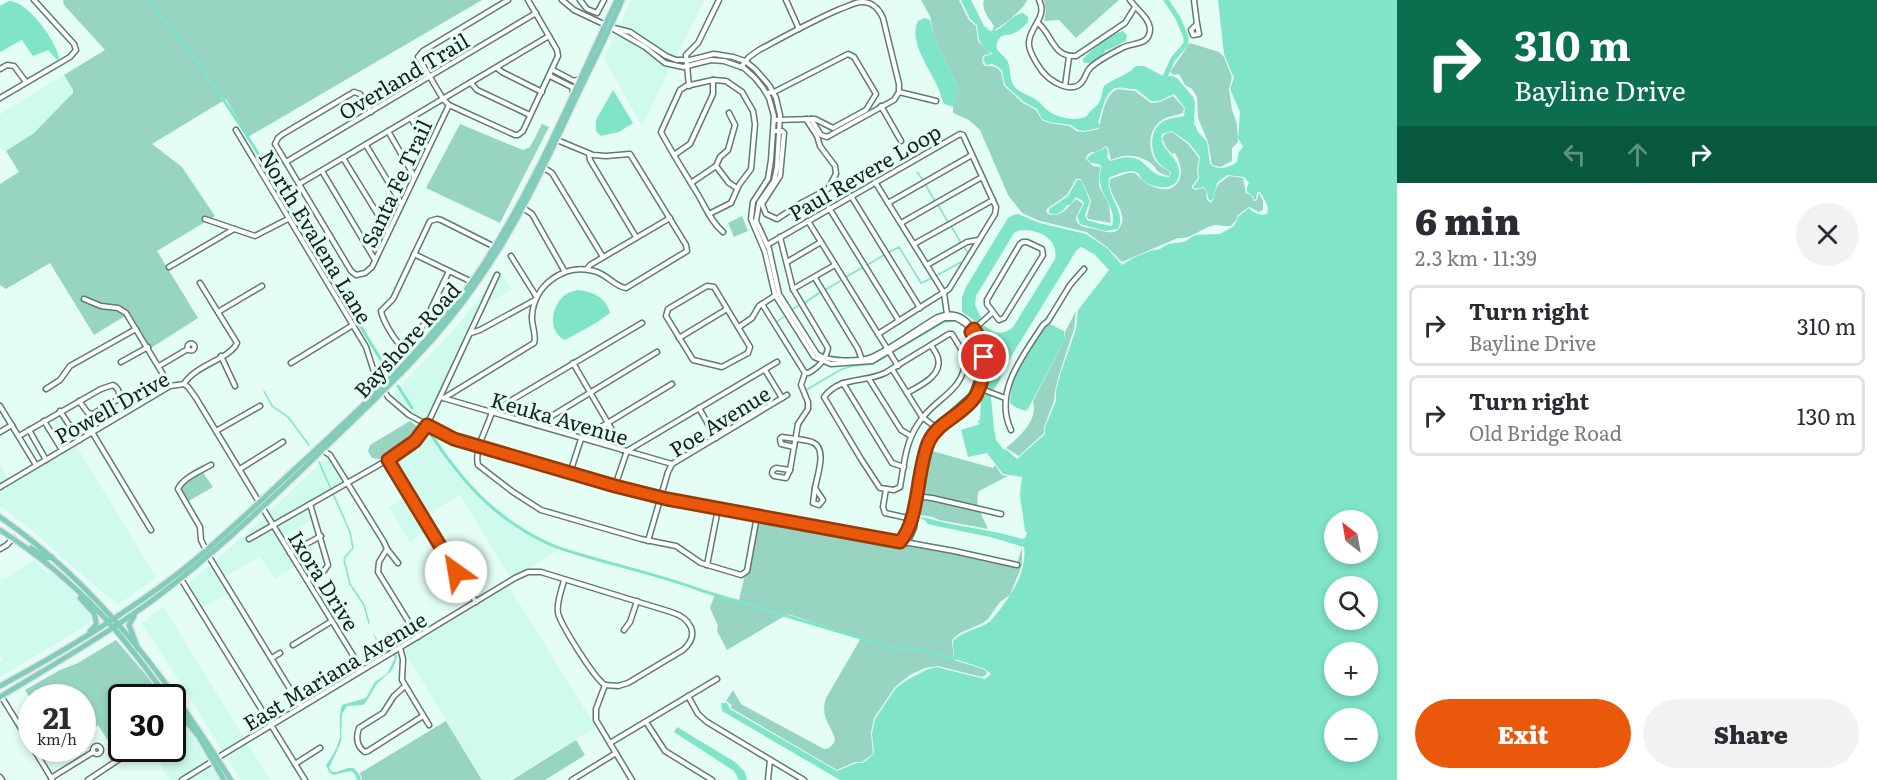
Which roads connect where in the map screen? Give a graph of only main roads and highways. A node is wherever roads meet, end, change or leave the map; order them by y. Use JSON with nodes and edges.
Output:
{"nodes":[{"id":1,"x":617,"y":0,"type":"edge"},
{"id":2,"x":622,"y":0,"type":"edge"},
{"id":3,"x":608,"y":26,"type":"junction"},
{"id":4,"x":523,"y":197,"type":"junction"},
{"id":5,"x":524,"y":206,"type":"junction"},
{"id":6,"x":495,"y":247,"type":"junction"},
{"id":7,"x":496,"y":255,"type":"junction"},
{"id":8,"x":383,"y":389,"type":"junction"},
{"id":9,"x":260,"y":505,"type":"junction"},
{"id":10,"x":0,"y":517,"type":"edge"},
{"id":11,"x":0,"y":530,"type":"edge"},
{"id":12,"x":16,"y":540,"type":"junction"},
{"id":13,"x":207,"y":553,"type":"junction"},
{"id":14,"x":52,"y":557,"type":"junction"},
{"id":15,"x":63,"y":579,"type":"junction"},
{"id":16,"x":148,"y":603,"type":"junction"},
{"id":17,"x":113,"y":623,"type":"junction"},
{"id":18,"x":72,"y":645,"type":"junction"},
{"id":19,"x":139,"y":650,"type":"junction"},
{"id":20,"x":158,"y":684,"type":"edge"},
{"id":21,"x":0,"y":686,"type":"edge"},
{"id":22,"x":0,"y":697,"type":"edge"},
{"id":23,"x":186,"y":720,"type":"edge"},
{"id":24,"x":215,"y":759,"type":"junction"},
{"id":25,"x":224,"y":780,"type":"edge"},
{"id":26,"x":231,"y":780,"type":"edge"}],
"edges":[{"from":1,"to":3,"type":"main road","name":"Bayshore Road"},
{"from":2,"to":3,"type":"main road","name":"Bayshore Road"},
{"from":3,"to":4,"type":"main road","name":"Bayshore Road"},
{"from":3,"to":5,"type":"main road","name":"Bayshore Road"},
{"from":4,"to":5,"type":"main road"},
{"from":4,"to":6,"type":"main road","name":"Bayshore Road"},
{"from":5,"to":7,"type":"main road","name":"Bayshore Road"},
{"from":6,"to":7,"type":"main road"},
{"from":6,"to":8,"type":"main road","name":"Bayshore Road"},
{"from":7,"to":8,"type":"main road","name":"Bayshore Road"},
{"from":8,"to":9,"type":"main road","name":"Bayshore Road"},
{"from":8,"to":9,"type":"main road","name":"Bayshore Road"},
{"from":9,"to":13,"type":"main road","name":"Bayshore Road"},
{"from":9,"to":13,"type":"main road","name":"Bayshore Road"},
{"from":10,"to":14,"type":"main road"},
{"from":11,"to":12,"type":"main road"},
{"from":12,"to":14,"type":"main road"},
{"from":12,"to":15,"type":"main road"},
{"from":13,"to":16,"type":"main road","name":"Bayshore Road"},
{"from":13,"to":17,"type":"main road","name":"Bayshore Road"},
{"from":14,"to":17,"type":"main road"},
{"from":15,"to":17,"type":"main road"},
{"from":15,"to":18,"type":"main road"},
{"from":16,"to":17,"type":"main road","name":"Bayshore Road"},
{"from":16,"to":19,"type":"main road"},
{"from":17,"to":18,"type":"main road"},
{"from":17,"to":19,"type":"main road"},
{"from":17,"to":20,"type":"main road"},
{"from":17,"to":22,"type":"main road"},
{"from":18,"to":21,"type":"main road"},
{"from":19,"to":24,"type":"main road"},
{"from":23,"to":24,"type":"main road"},
{"from":24,"to":25,"type":"main road"},
{"from":24,"to":26,"type":"main road"}]}
